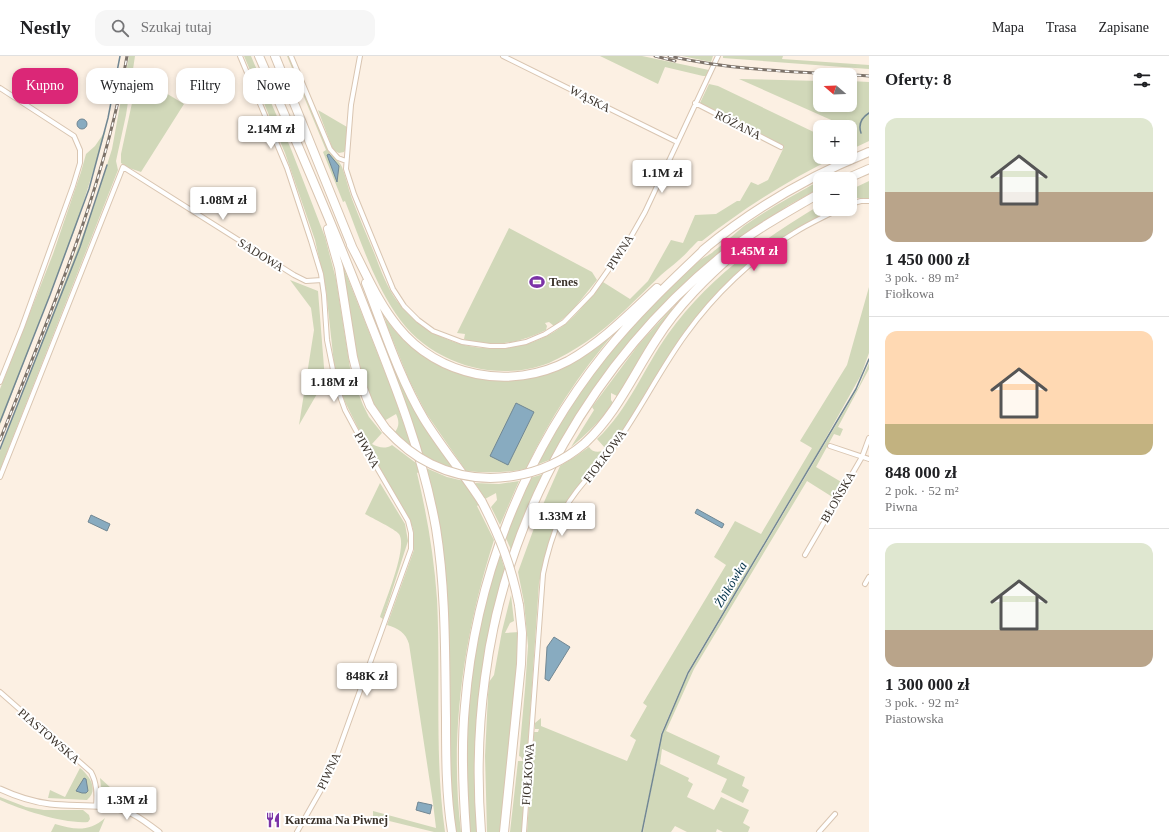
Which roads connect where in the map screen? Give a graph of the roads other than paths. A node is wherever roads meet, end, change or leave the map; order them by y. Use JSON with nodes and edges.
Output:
{"nodes":[{"id":1,"x":240,"y":56,"type":"edge"},
{"id":2,"x":259,"y":56,"type":"edge"},
{"id":3,"x":274,"y":56,"type":"edge"},
{"id":4,"x":291,"y":56,"type":"edge"},
{"id":5,"x":360,"y":56,"type":"edge"},
{"id":6,"x":503,"y":56,"type":"edge"},
{"id":7,"x":718,"y":56,"type":"edge"},
{"id":8,"x":0,"y":88,"type":"edge"},
{"id":9,"x":696,"y":103,"type":"junction"},
{"id":10,"x":677,"y":142,"type":"junction"},
{"id":11,"x":781,"y":147,"type":"dead end"},
{"id":12,"x":869,"y":152,"type":"edge"},
{"id":13,"x":346,"y":161,"type":"junction"},
{"id":14,"x":304,"y":163,"type":"junction"},
{"id":15,"x":869,"y":169,"type":"edge"},
{"id":16,"x":857,"y":174,"type":"edge"},
{"id":17,"x":813,"y":197,"type":"edge"},
{"id":18,"x":857,"y":201,"type":"edge"},
{"id":19,"x":869,"y":201,"type":"edge"},
{"id":20,"x":826,"y":216,"type":"edge"},
{"id":21,"x":778,"y":218,"type":"junction"},
{"id":22,"x":351,"y":245,"type":"junction"},
{"id":23,"x":707,"y":247,"type":"junction"},
{"id":24,"x":322,"y":280,"type":"junction"},
{"id":25,"x":0,"y":382,"type":"edge"},
{"id":26,"x":869,"y":438,"type":"edge"},
{"id":27,"x":830,"y":446,"type":"dead end"},
{"id":28,"x":862,"y":457,"type":"junction"},
{"id":29,"x":869,"y":459,"type":"edge"},
{"id":30,"x":0,"y":477,"type":"edge"},
{"id":31,"x":805,"y":555,"type":"dead end"},
{"id":32,"x":869,"y":576,"type":"edge"},
{"id":33,"x":865,"y":584,"type":"dead end"},
{"id":34,"x":0,"y":692,"type":"edge"},
{"id":35,"x":0,"y":789,"type":"edge"},
{"id":36,"x":96,"y":806,"type":"junction"},
{"id":37,"x":836,"y":814,"type":"dead end"},
{"id":38,"x":159,"y":832,"type":"edge"},
{"id":39,"x":297,"y":832,"type":"edge"},
{"id":40,"x":452,"y":832,"type":"edge"},
{"id":41,"x":466,"y":832,"type":"edge"},
{"id":42,"x":481,"y":832,"type":"edge"},
{"id":43,"x":504,"y":832,"type":"edge"},
{"id":44,"x":524,"y":832,"type":"edge"},
{"id":45,"x":819,"y":832,"type":"edge"}],
"edges":[{"from":1,"to":24,"type":"street","name":"PIWNA"},
{"from":2,"to":14,"type":"highway"},
{"from":3,"to":22,"type":"highway"},
{"from":4,"to":13,"type":"street"},
{"from":5,"to":13,"type":"street","name":"PIWNA"},
{"from":6,"to":10,"type":"street","name":"WĄSKA"},
{"from":7,"to":9,"type":"street","name":"PIWNA"},
{"from":8,"to":25,"type":"street"},
{"from":9,"to":10,"type":"street","name":"PIWNA"},
{"from":9,"to":11,"type":"street","name":"RÓŻANA"},
{"from":10,"to":13,"type":"street","name":"PIWNA"},
{"from":12,"to":23,"type":"highway"},
{"from":14,"to":21,"type":"highway","bridge":true},
{"from":14,"to":40,"type":"highway"},
{"from":15,"to":16,"type":"highway"},
{"from":17,"to":21,"type":"highway"},
{"from":18,"to":19,"type":"street"},
{"from":20,"to":44,"type":"street","name":"FIOŁKOWA"},
{"from":21,"to":42,"type":"highway"},
{"from":22,"to":23,"type":"highway"},
{"from":22,"to":43,"type":"highway","bridge":true},
{"from":23,"to":41,"type":"highway"},
{"from":24,"to":30,"type":"street","name":"SADOWA"},
{"from":24,"to":39,"type":"street","name":"PIWNA"},
{"from":26,"to":28,"type":"street","name":"BŁOŃSKA"},
{"from":27,"to":28,"type":"street"},
{"from":28,"to":29,"type":"street"},
{"from":28,"to":31,"type":"street","name":"BŁOŃSKA"},
{"from":32,"to":33,"type":"street"},
{"from":34,"to":36,"type":"street","name":"PIASTOWSKA"},
{"from":35,"to":36,"type":"street"},
{"from":36,"to":38,"type":"street"},
{"from":37,"to":45,"type":"street"}]}
